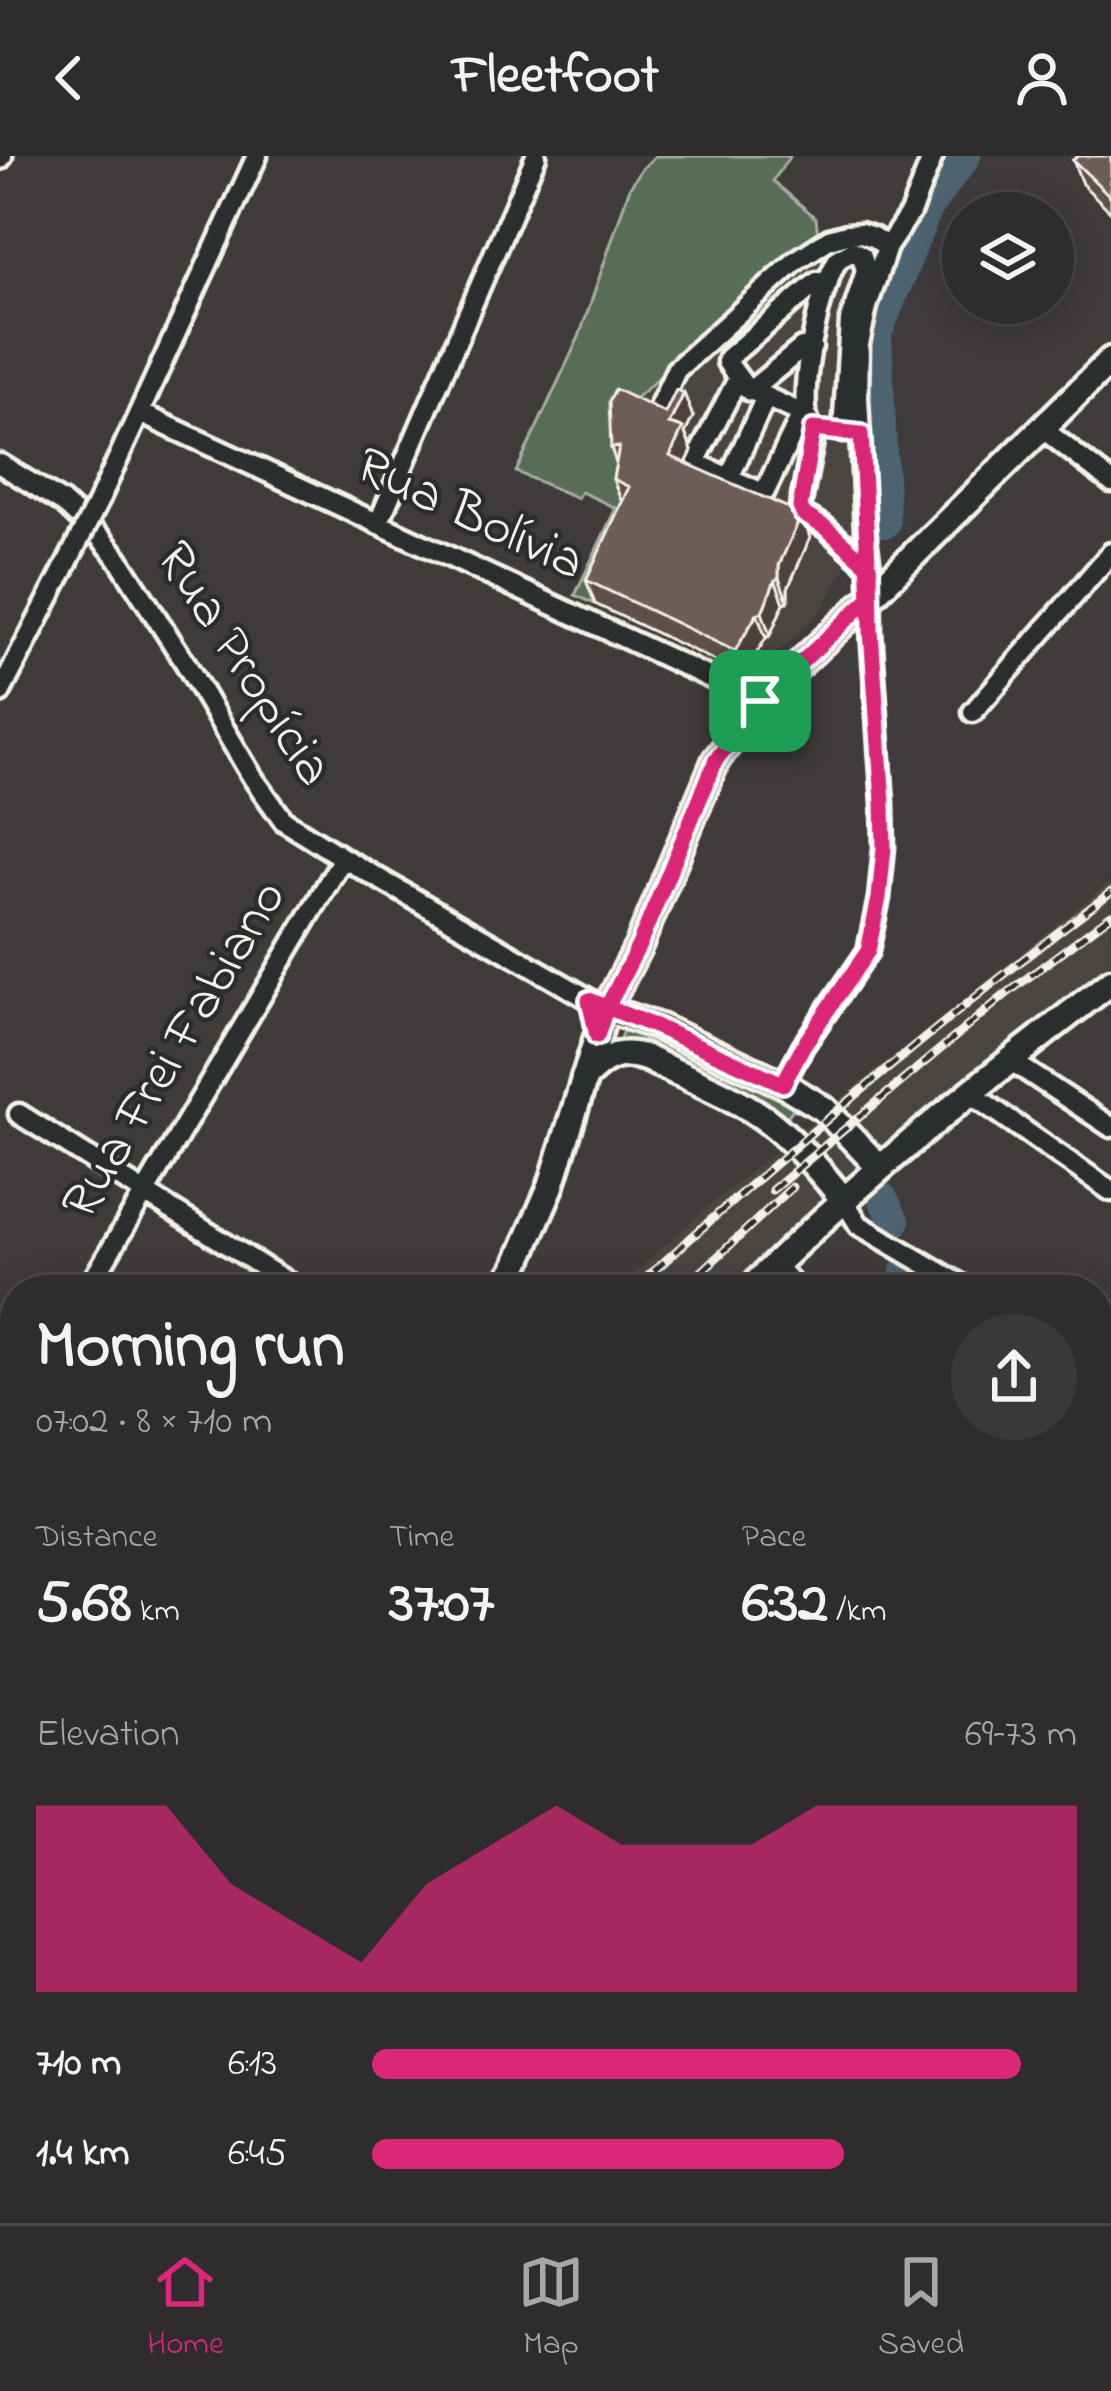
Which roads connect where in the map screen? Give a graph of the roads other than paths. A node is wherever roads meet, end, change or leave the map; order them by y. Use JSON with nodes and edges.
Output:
{"nodes":[{"id":1,"x":257,"y":156,"type":"edge"},
{"id":2,"x":536,"y":156,"type":"edge"},
{"id":3,"x":933,"y":156,"type":"edge"},
{"id":4,"x":887,"y":247,"type":"junction"},
{"id":5,"x":828,"y":283,"type":"junction"},
{"id":6,"x":812,"y":347,"type":"junction"},
{"id":7,"x":1111,"y":359,"type":"edge"},
{"id":8,"x":751,"y":389,"type":"junction"},
{"id":9,"x":140,"y":413,"type":"junction"},
{"id":10,"x":654,"y":418,"type":"edge"},
{"id":11,"x":807,"y":419,"type":"junction"},
{"id":12,"x":1043,"y":429,"type":"junction"},
{"id":13,"x":852,"y":433,"type":"junction"},
{"id":14,"x":0,"y":464,"type":"edge"},
{"id":15,"x":729,"y":478,"type":"junction"},
{"id":16,"x":1111,"y":482,"type":"edge"},
{"id":17,"x":378,"y":524,"type":"junction"},
{"id":18,"x":1111,"y":554,"type":"edge"},
{"id":19,"x":870,"y":567,"type":"junction"},
{"id":20,"x":870,"y":598,"type":"junction"},
{"id":21,"x":0,"y":693,"type":"edge"},
{"id":22,"x":760,"y":701,"type":"junction"},
{"id":23,"x":973,"y":712,"type":"dead end"},
{"id":24,"x":343,"y":858,"type":"junction"},
{"id":25,"x":1111,"y":982,"type":"edge"},
{"id":26,"x":597,"y":1005,"type":"junction"},
{"id":27,"x":1010,"y":1060,"type":"junction"},
{"id":28,"x":583,"y":1079,"type":"junction"},
{"id":29,"x":783,"y":1084,"type":"junction"},
{"id":30,"x":969,"y":1093,"type":"junction"},
{"id":31,"x":19,"y":1114,"type":"dead end"},
{"id":32,"x":1111,"y":1127,"type":"edge"},
{"id":33,"x":879,"y":1167,"type":"junction"},
{"id":34,"x":1111,"y":1191,"type":"edge"},
{"id":35,"x":144,"y":1192,"type":"junction"},
{"id":36,"x":843,"y":1199,"type":"junction"},
{"id":37,"x":775,"y":1265,"type":"junction"},
{"id":38,"x":96,"y":1275,"type":"edge"},
{"id":39,"x":276,"y":1275,"type":"edge"},
{"id":40,"x":513,"y":1275,"type":"edge"},
{"id":41,"x":765,"y":1275,"type":"edge"},
{"id":42,"x":784,"y":1275,"type":"edge"},
{"id":43,"x":944,"y":1275,"type":"edge"}],
"edges":[{"from":1,"to":9,"type":"street"},
{"from":2,"to":17,"type":"street"},
{"from":3,"to":4,"type":"street"},
{"from":4,"to":10,"type":"street"},
{"from":4,"to":13,"type":"street"},
{"from":5,"to":6,"type":"street"},
{"from":5,"to":8,"type":"street"},
{"from":5,"to":13,"type":"street"},
{"from":6,"to":8,"type":"street"},
{"from":6,"to":11,"type":"street"},
{"from":7,"to":12,"type":"main road"},
{"from":8,"to":11,"type":"street"},
{"from":8,"to":15,"type":"street"},
{"from":8,"to":15,"type":"street"},
{"from":9,"to":17,"type":"street","name":"Rua Bolívia"},
{"from":9,"to":21,"type":"street","bridge":true},
{"from":11,"to":13,"type":"street"},
{"from":11,"to":15,"type":"street"},
{"from":11,"to":19,"type":"street"},
{"from":12,"to":16,"type":"street"},
{"from":12,"to":20,"type":"main road"},
{"from":13,"to":19,"type":"street"},
{"from":14,"to":24,"type":"street","name":"Rua Propícia"},
{"from":17,"to":22,"type":"street","name":"Rua Bolívia"},
{"from":18,"to":23,"type":"street"},
{"from":19,"to":20,"type":"street"},
{"from":20,"to":22,"type":"main road"},
{"from":20,"to":29,"type":"street"},
{"from":22,"to":26,"type":"main road"},
{"from":24,"to":26,"type":"street","name":"Rua Propícia"},
{"from":24,"to":35,"type":"street","name":"Rua Frei Fabiano"},
{"from":25,"to":27,"type":"main road"},
{"from":26,"to":28,"type":"main road"},
{"from":26,"to":29,"type":"main road"},
{"from":27,"to":30,"type":"main road"},
{"from":27,"to":32,"type":"street"},
{"from":28,"to":36,"type":"main road"},
{"from":28,"to":40,"type":"main road"},
{"from":29,"to":33,"type":"main road"},
{"from":30,"to":33,"type":"main road"},
{"from":30,"to":34,"type":"street"},
{"from":31,"to":35,"type":"street"},
{"from":33,"to":36,"type":"main road"},
{"from":35,"to":38,"type":"street","name":"Rua Frei Fabiano"},
{"from":35,"to":39,"type":"street"},
{"from":36,"to":37,"type":"main road"},
{"from":36,"to":43,"type":"street"},
{"from":37,"to":41,"type":"main road"},
{"from":37,"to":42,"type":"street"}]}
